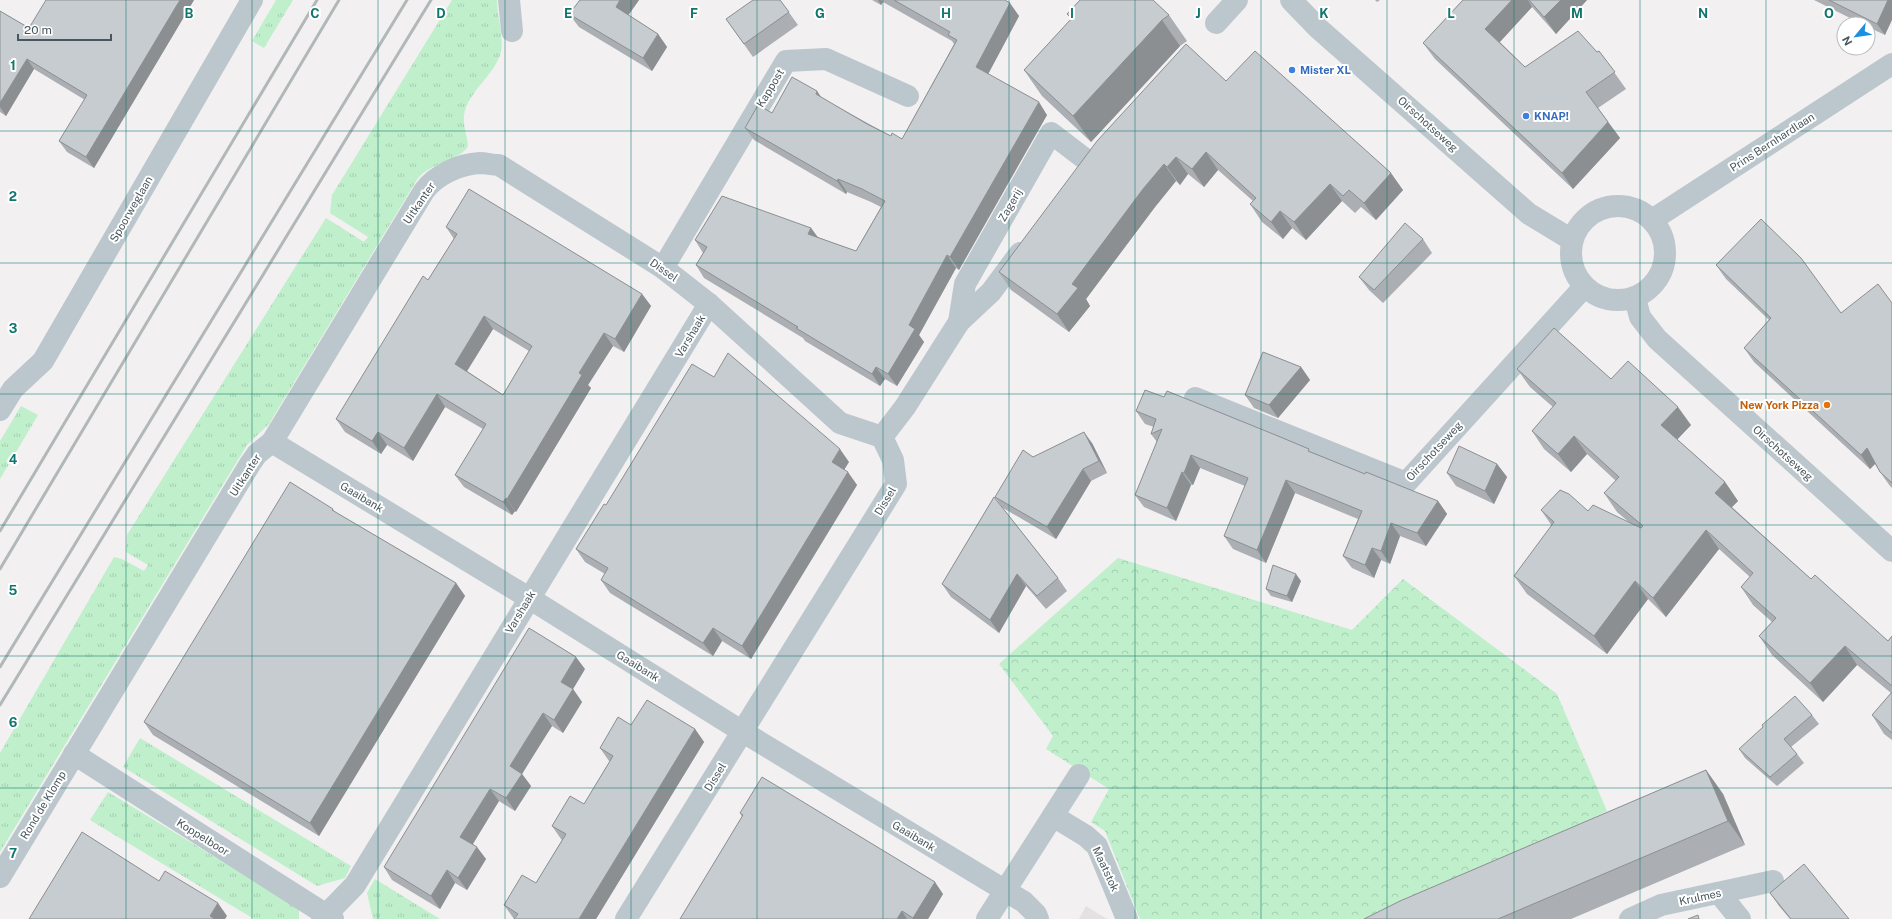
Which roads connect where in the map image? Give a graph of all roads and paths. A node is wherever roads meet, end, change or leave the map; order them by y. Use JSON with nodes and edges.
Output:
{"nodes":[{"id":1,"x":252,"y":0,"type":"edge"},
{"id":2,"x":509,"y":0,"type":"edge"},
{"id":3,"x":1237,"y":0,"type":"edge"},
{"id":4,"x":1291,"y":0,"type":"edge"},
{"id":5,"x":1216,"y":23,"type":"dead end"},
{"id":6,"x":512,"y":31,"type":"dead end"},
{"id":7,"x":1892,"y":64,"type":"edge"},
{"id":8,"x":908,"y":96,"type":"dead end"},
{"id":9,"x":1104,"y":145,"type":"edge"},
{"id":10,"x":1089,"y":162,"type":"junction"},
{"id":11,"x":479,"y":163,"type":"joint"},
{"id":12,"x":1075,"y":180,"type":"edge"},
{"id":13,"x":1652,"y":220,"type":"junction"},
{"id":14,"x":1033,"y":236,"type":"edge"},
{"id":15,"x":1572,"y":240,"type":"junction"},
{"id":16,"x":663,"y":268,"type":"junction"},
{"id":17,"x":1584,"y":287,"type":"junction"},
{"id":18,"x":1635,"y":298,"type":"junction"},
{"id":19,"x":709,"y":304,"type":"junction"},
{"id":20,"x":959,"y":322,"type":"junction"},
{"id":21,"x":1195,"y":398,"type":"dead end"},
{"id":22,"x":0,"y":410,"type":"edge"},
{"id":23,"x":882,"y":438,"type":"junction"},
{"id":24,"x":272,"y":442,"type":"junction"},
{"id":25,"x":1892,"y":551,"type":"edge"},
{"id":26,"x":529,"y":598,"type":"junction"},
{"id":27,"x":743,"y":732,"type":"junction"},
{"id":28,"x":74,"y":754,"type":"junction"},
{"id":29,"x":1079,"y":775,"type":"dead end"},
{"id":30,"x":1053,"y":816,"type":"junction"},
{"id":31,"x":0,"y":877,"type":"edge"},
{"id":32,"x":1773,"y":881,"type":"dead end"},
{"id":33,"x":1004,"y":891,"type":"junction"},
{"id":34,"x":1719,"y":892,"type":"junction"},
{"id":35,"x":327,"y":917,"type":"edge"},
{"id":36,"x":626,"y":919,"type":"edge"},
{"id":37,"x":987,"y":919,"type":"edge"},
{"id":38,"x":1038,"y":919,"type":"edge"},
{"id":39,"x":1127,"y":919,"type":"edge"},
{"id":40,"x":1630,"y":919,"type":"edge"},
{"id":41,"x":1740,"y":919,"type":"edge"}],
"edges":[{"from":1,"to":22,"type":"street","name":"Spoorweglaan"},
{"from":2,"to":6,"type":"street"},
{"from":3,"to":5,"type":"street"},
{"from":4,"to":15,"type":"street","name":"Oirschotseweg"},
{"from":7,"to":13,"type":"street","name":"Prins Bernhardlaan"},
{"from":8,"to":16,"type":"street","name":"Kappost"},
{"from":9,"to":10,"type":"street"},
{"from":10,"to":12,"type":"street"},
{"from":10,"to":20,"type":"street","name":"Zagerij"},
{"from":11,"to":16,"type":"street","name":"Dissel"},
{"from":11,"to":24,"type":"street","name":"Uitkanter"},
{"from":13,"to":15,"type":"street"},
{"from":13,"to":18,"type":"street"},
{"from":14,"to":20,"type":"street","name":"Zagerij"},
{"from":15,"to":17,"type":"street"},
{"from":16,"to":19,"type":"street","name":"Dissel"},
{"from":17,"to":18,"type":"street"},
{"from":17,"to":21,"type":"street","name":"Oirschotseweg"},
{"from":18,"to":25,"type":"street","name":"Oirschotseweg"},
{"from":19,"to":23,"type":"street","name":"Dissel"},
{"from":19,"to":26,"type":"street","name":"Varshaak"},
{"from":20,"to":23,"type":"street","name":"Zagerij"},
{"from":23,"to":27,"type":"street","name":"Dissel"},
{"from":24,"to":26,"type":"street","name":"Gaaibank"},
{"from":24,"to":28,"type":"street","name":"Uitkanter"},
{"from":26,"to":27,"type":"street","name":"Gaaibank"},
{"from":26,"to":35,"type":"street","name":"Varshaak"},
{"from":27,"to":33,"type":"street","name":"Gaaibank"},
{"from":27,"to":36,"type":"street","name":"Dissel"},
{"from":28,"to":31,"type":"street","name":"Rond de Klomp"},
{"from":28,"to":35,"type":"street","name":"Koppelboor"},
{"from":29,"to":30,"type":"street"},
{"from":30,"to":33,"type":"street"},
{"from":30,"to":39,"type":"street","name":"Maatstok"},
{"from":32,"to":34,"type":"street","name":"Krulmes"},
{"from":33,"to":37,"type":"street"},
{"from":33,"to":38,"type":"street","name":"Gaaibank"},
{"from":34,"to":40,"type":"street","name":"Krulmes"},
{"from":34,"to":41,"type":"street"}]}
